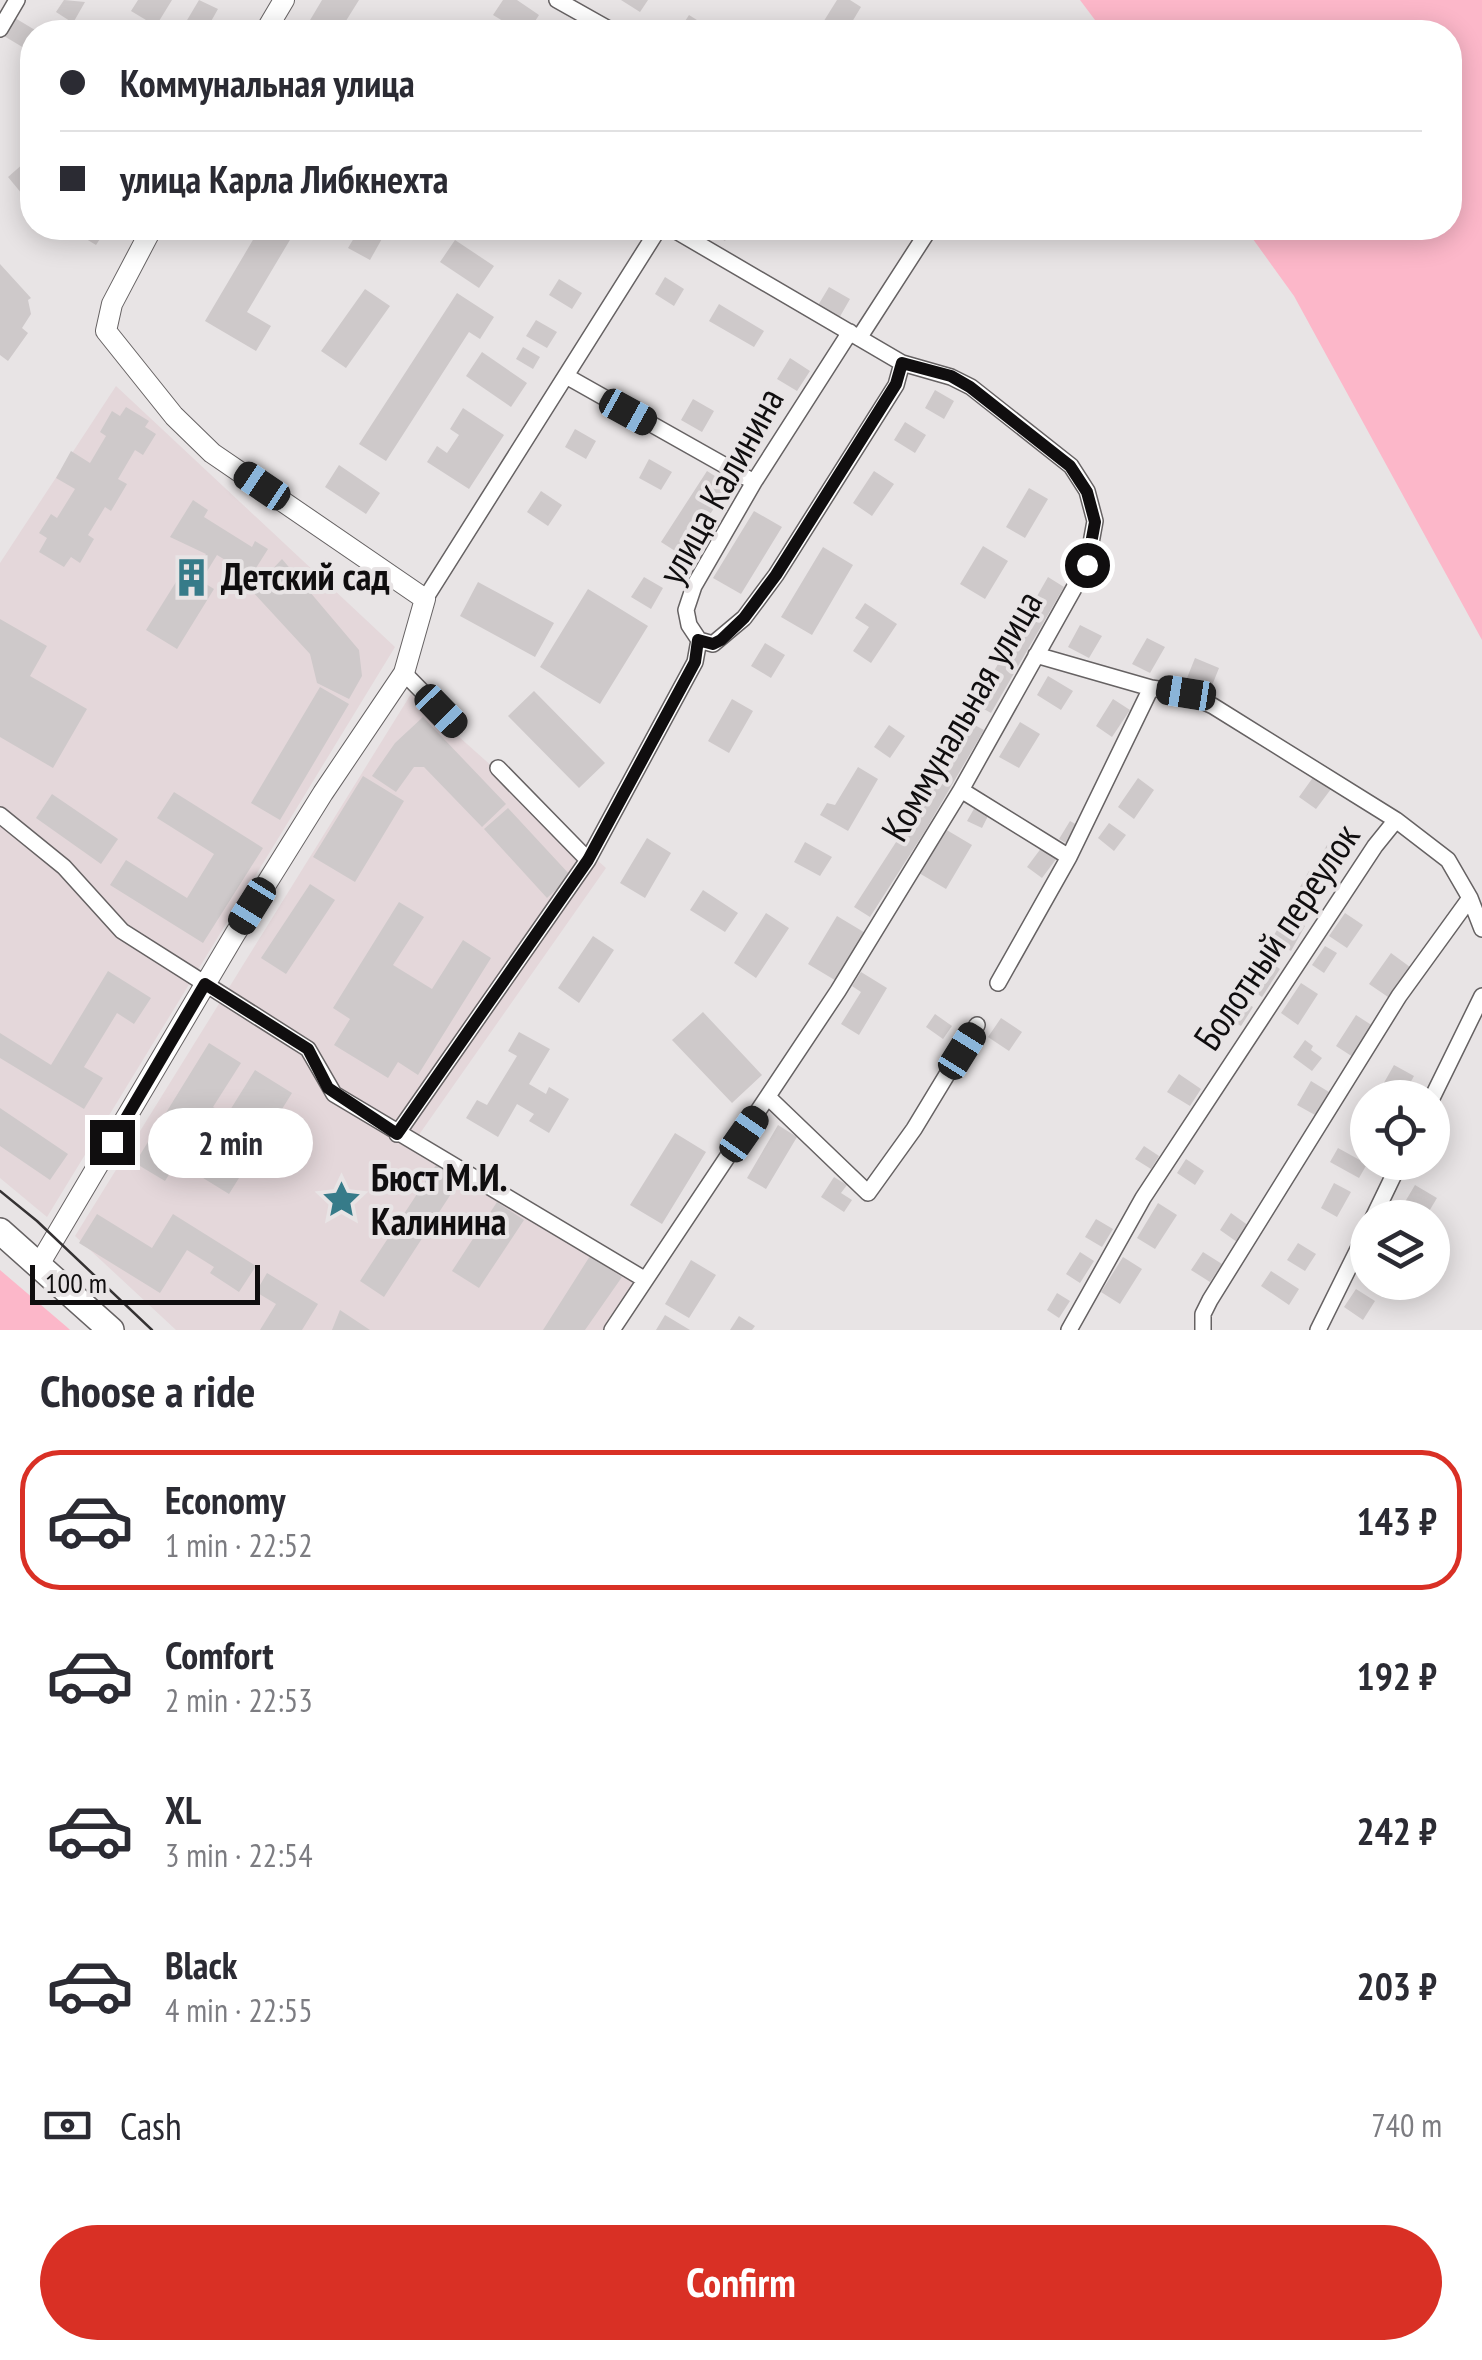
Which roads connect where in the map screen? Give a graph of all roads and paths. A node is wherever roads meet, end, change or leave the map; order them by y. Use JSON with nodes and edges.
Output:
{"nodes":[{"id":1,"x":17,"y":0,"type":"edge"},
{"id":2,"x":557,"y":0,"type":"edge"},
{"id":3,"x":593,"y":20,"type":"edge"},
{"id":4,"x":0,"y":28,"type":"edge"},
{"id":5,"x":146,"y":240,"type":"edge"},
{"id":6,"x":651,"y":240,"type":"edge"},
{"id":7,"x":692,"y":240,"type":"edge"},
{"id":8,"x":921,"y":240,"type":"edge"},
{"id":9,"x":854,"y":335,"type":"junction"},
{"id":10,"x":902,"y":363,"type":"junction"},
{"id":11,"x":566,"y":376,"type":"junction"},
{"id":12,"x":754,"y":482,"type":"junction"},
{"id":13,"x":426,"y":598,"type":"junction"},
{"id":14,"x":698,"y":640,"type":"junction"},
{"id":15,"x":1036,"y":655,"type":"junction"},
{"id":16,"x":404,"y":673,"type":"junction"},
{"id":17,"x":1151,"y":688,"type":"junction"},
{"id":18,"x":456,"y":726,"type":"dead end"},
{"id":19,"x":498,"y":768,"type":"dead end"},
{"id":20,"x":961,"y":790,"type":"junction"},
{"id":21,"x":0,"y":815,"type":"edge"},
{"id":22,"x":1396,"y":820,"type":"junction"},
{"id":23,"x":1068,"y":857,"type":"junction"},
{"id":24,"x":588,"y":860,"type":"junction"},
{"id":25,"x":1470,"y":898,"type":"junction"},
{"id":26,"x":1482,"y":929,"type":"edge"},
{"id":27,"x":998,"y":983,"type":"dead end"},
{"id":28,"x":205,"y":984,"type":"junction"},
{"id":29,"x":1482,"y":996,"type":"edge"},
{"id":30,"x":978,"y":1025,"type":"dead end"},
{"id":31,"x":1441,"y":1080,"type":"edge"},
{"id":32,"x":769,"y":1098,"type":"junction"},
{"id":33,"x":397,"y":1134,"type":"junction"},
{"id":34,"x":0,"y":1230,"type":"edge"},
{"id":35,"x":40,"y":1264,"type":"junction"},
{"id":36,"x":1350,"y":1265,"type":"edge"},
{"id":37,"x":644,"y":1278,"type":"junction"},
{"id":38,"x":1204,"y":1329,"type":"edge"},
{"id":39,"x":111,"y":1330,"type":"edge"},
{"id":40,"x":612,"y":1330,"type":"edge"},
{"id":41,"x":1069,"y":1330,"type":"edge"},
{"id":42,"x":1318,"y":1330,"type":"edge"}],
"edges":[{"from":1,"to":4,"type":"street"},
{"from":2,"to":3,"type":"street"},
{"from":5,"to":13,"type":"street"},
{"from":6,"to":11,"type":"street"},
{"from":7,"to":9,"type":"street","name":"Коммунальная улица"},
{"from":8,"to":9,"type":"street","name":"улица Калинина"},
{"from":9,"to":10,"type":"street","name":"Коммунальная улица"},
{"from":9,"to":12,"type":"street","name":"улица Калинина"},
{"from":10,"to":14,"type":"street"},
{"from":10,"to":15,"type":"street","name":"Коммунальная улица"},
{"from":11,"to":12,"type":"street"},
{"from":11,"to":13,"type":"street"},
{"from":12,"to":14,"type":"street","name":"улица Калинина"},
{"from":13,"to":16,"type":"street"},
{"from":14,"to":24,"type":"street","name":"улица Калинина"},
{"from":15,"to":17,"type":"street","name":"Болотный переулок"},
{"from":15,"to":20,"type":"street","name":"Коммунальная улица"},
{"from":16,"to":18,"type":"street"},
{"from":16,"to":28,"type":"street"},
{"from":17,"to":22,"type":"street","name":"Болотный переулок"},
{"from":17,"to":23,"type":"street"},
{"from":19,"to":24,"type":"street"},
{"from":20,"to":23,"type":"street"},
{"from":20,"to":32,"type":"street","name":"Коммунальная улица"},
{"from":21,"to":28,"type":"street"},
{"from":22,"to":25,"type":"street"},
{"from":22,"to":41,"type":"street","name":"Болотный переулок"},
{"from":23,"to":27,"type":"street"},
{"from":24,"to":33,"type":"street","name":"улица Калинина"},
{"from":25,"to":26,"type":"street"},
{"from":25,"to":38,"type":"street"},
{"from":28,"to":33,"type":"street"},
{"from":28,"to":35,"type":"street"},
{"from":29,"to":31,"type":"street"},
{"from":30,"to":32,"type":"street"},
{"from":32,"to":37,"type":"street","name":"Коммунальная улица"},
{"from":33,"to":37,"type":"street"},
{"from":34,"to":35,"type":"main road"},
{"from":35,"to":39,"type":"main road"},
{"from":36,"to":42,"type":"street"},
{"from":37,"to":40,"type":"street","name":"Коммунальная улица"}]}
